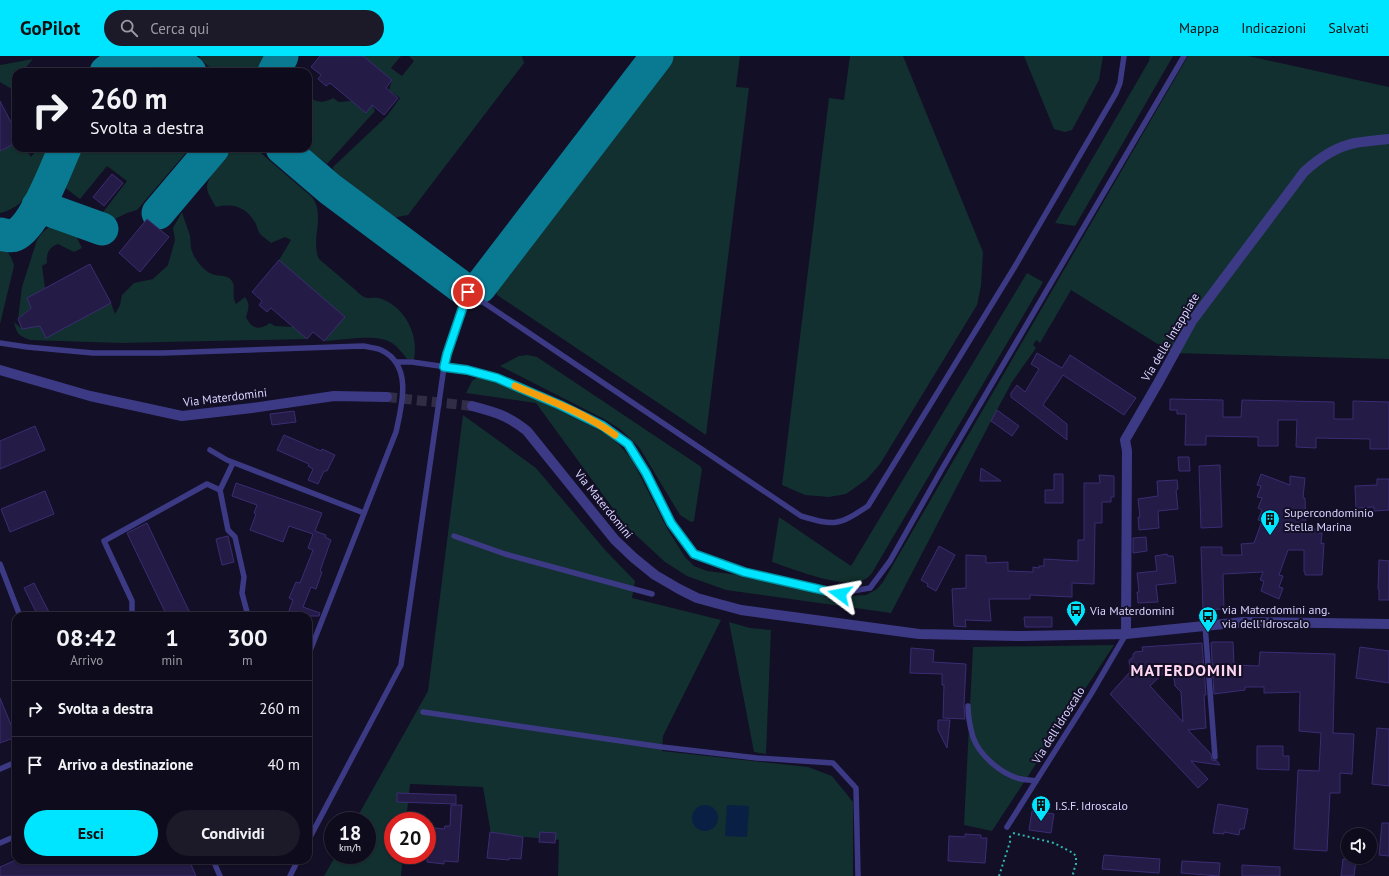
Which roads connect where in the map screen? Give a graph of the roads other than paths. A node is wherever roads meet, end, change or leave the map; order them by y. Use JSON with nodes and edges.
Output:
{"nodes":[{"id":1,"x":1124,"y":56,"type":"edge"},
{"id":2,"x":1184,"y":56,"type":"edge"},
{"id":3,"x":1389,"y":139,"type":"edge"},
{"id":4,"x":0,"y":343,"type":"edge"},
{"id":5,"x":396,"y":362,"type":"junction"},
{"id":6,"x":444,"y":367,"type":"junction"},
{"id":7,"x":0,"y":370,"type":"edge"},
{"id":8,"x":387,"y":397,"type":"tunnel mouth"},
{"id":9,"x":472,"y":406,"type":"tunnel mouth"},
{"id":10,"x":210,"y":450,"type":"dead end"},
{"id":11,"x":233,"y":462,"type":"junction"},
{"id":12,"x":220,"y":490,"type":"junction"},
{"id":13,"x":364,"y":514,"type":"junction"},
{"id":14,"x":454,"y":536,"type":"dead end"},
{"id":15,"x":0,"y":564,"type":"edge"},
{"id":16,"x":652,"y":594,"type":"dead end"},
{"id":17,"x":18,"y":612,"type":"edge"},
{"id":18,"x":132,"y":612,"type":"edge"},
{"id":19,"x":247,"y":612,"type":"edge"},
{"id":20,"x":1389,"y":624,"type":"edge"},
{"id":21,"x":1205,"y":625,"type":"junction"},
{"id":22,"x":1126,"y":634,"type":"junction"},
{"id":23,"x":312,"y":646,"type":"edge"},
{"id":24,"x":968,"y":706,"type":"dead end"},
{"id":25,"x":423,"y":712,"type":"dead end"},
{"id":26,"x":1215,"y":757,"type":"dead end"},
{"id":27,"x":12,"y":764,"type":"edge"},
{"id":28,"x":0,"y":769,"type":"edge"},
{"id":29,"x":1036,"y":781,"type":"junction"},
{"id":30,"x":1006,"y":827,"type":"dead end"},
{"id":31,"x":312,"y":833,"type":"edge"},
{"id":32,"x":12,"y":838,"type":"edge"},
{"id":33,"x":0,"y":844,"type":"edge"},
{"id":34,"x":215,"y":864,"type":"edge"},
{"id":35,"x":296,"y":864,"type":"edge"},
{"id":36,"x":220,"y":876,"type":"edge"},
{"id":37,"x":290,"y":876,"type":"edge"},
{"id":38,"x":858,"y":876,"type":"edge"}],
"edges":[{"from":1,"to":6,"type":"lane"},
{"from":2,"to":6,"type":"lane"},
{"from":3,"to":22,"type":"street","name":"Via delle Intappiate"},
{"from":4,"to":5,"type":"lane"},
{"from":5,"to":6,"type":"lane"},
{"from":5,"to":13,"type":"lane"},
{"from":6,"to":31,"type":"lane"},
{"from":7,"to":8,"type":"street","name":"Via Materdomini"},
{"from":9,"to":22,"type":"street","name":"Via Materdomini"},
{"from":10,"to":11,"type":"lane"},
{"from":11,"to":12,"type":"lane"},
{"from":11,"to":13,"type":"lane"},
{"from":12,"to":18,"type":"lane"},
{"from":12,"to":19,"type":"lane"},
{"from":13,"to":23,"type":"lane"},
{"from":14,"to":16,"type":"lane"},
{"from":15,"to":17,"type":"lane"},
{"from":20,"to":21,"type":"street","name":"Via Materdomini"},
{"from":21,"to":22,"type":"street","name":"Via Materdomini"},
{"from":21,"to":26,"type":"lane"},
{"from":22,"to":29,"type":"lane","name":"Via dell'Idroscalo"},
{"from":24,"to":29,"type":"lane"},
{"from":25,"to":38,"type":"lane"},
{"from":27,"to":28,"type":"lane"},
{"from":29,"to":30,"type":"lane","name":"Via dell'Idroscalo"},
{"from":32,"to":33,"type":"lane"},
{"from":34,"to":36,"type":"lane"},
{"from":35,"to":37,"type":"lane"}]}
